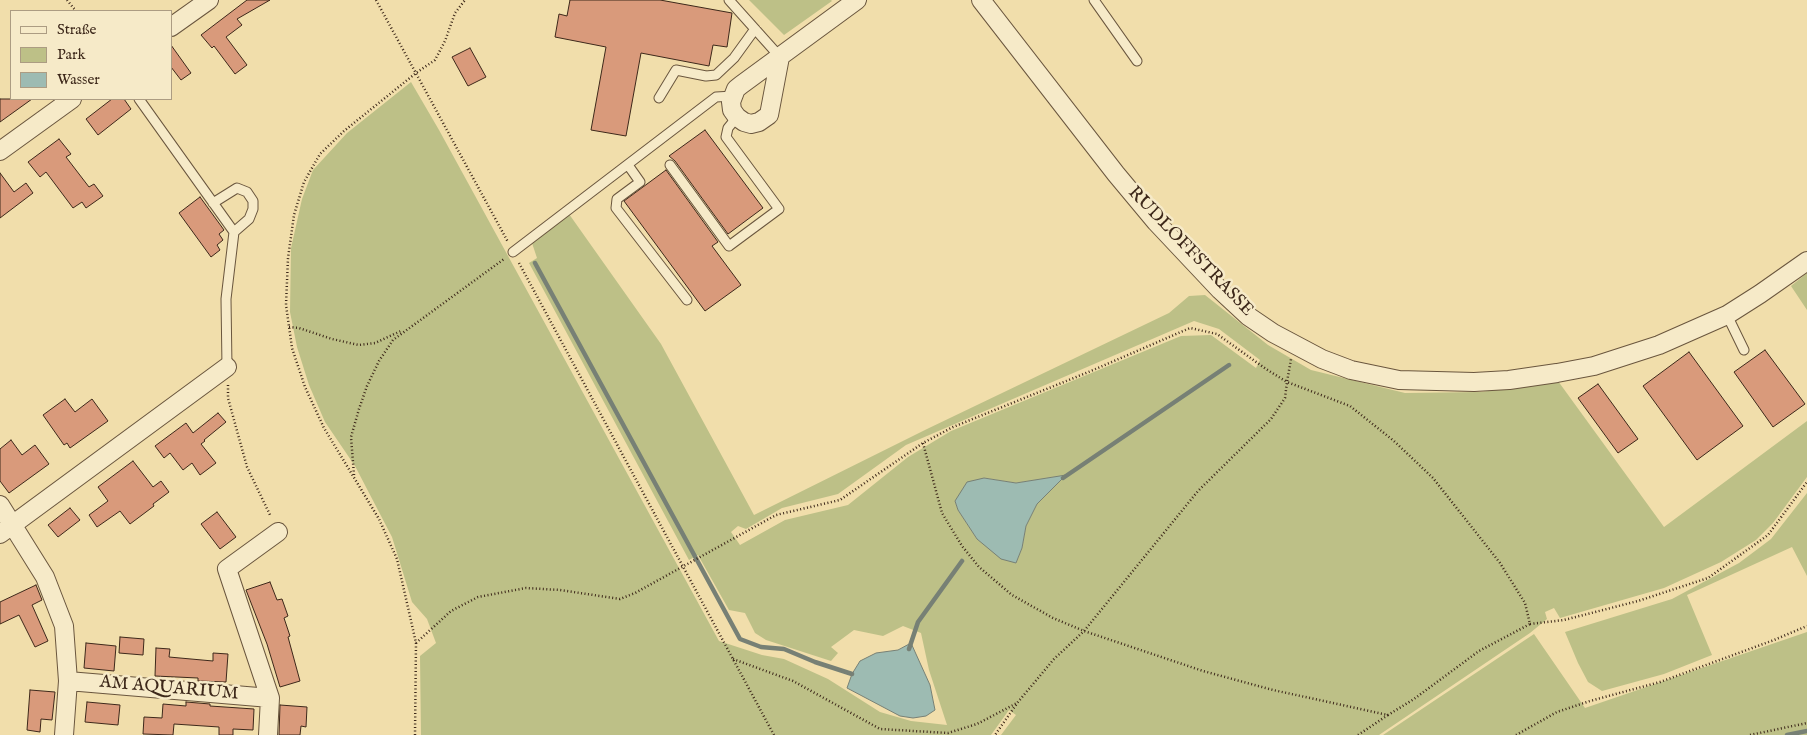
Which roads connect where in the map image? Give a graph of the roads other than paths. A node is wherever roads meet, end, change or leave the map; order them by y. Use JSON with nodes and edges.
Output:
{"nodes":[{"id":1,"x":209,"y":0,"type":"edge"},
{"id":2,"x":729,"y":0,"type":"edge"},
{"id":3,"x":981,"y":0,"type":"edge"},
{"id":4,"x":1094,"y":0,"type":"edge"},
{"id":5,"x":851,"y":2,"type":"edge"},
{"id":6,"x":172,"y":26,"type":"edge"},
{"id":7,"x":756,"y":29,"type":"junction"},
{"id":8,"x":780,"y":57,"type":"junction"},
{"id":9,"x":1137,"y":61,"type":"dead end"},
{"id":10,"x":733,"y":96,"type":"junction"},
{"id":11,"x":659,"y":98,"type":"dead end"},
{"id":12,"x":71,"y":100,"type":"edge"},
{"id":13,"x":140,"y":100,"type":"edge"},
{"id":14,"x":737,"y":117,"type":"junction"},
{"id":15,"x":0,"y":151,"type":"edge"},
{"id":16,"x":628,"y":165,"type":"junction"},
{"id":17,"x":670,"y":165,"type":"dead end"},
{"id":18,"x":214,"y":203,"type":"junction"},
{"id":19,"x":234,"y":232,"type":"junction"},
{"id":20,"x":513,"y":252,"type":"road end"},
{"id":21,"x":1807,"y":261,"type":"edge"},
{"id":22,"x":687,"y":300,"type":"dead end"},
{"id":23,"x":1727,"y":315,"type":"junction"},
{"id":24,"x":1744,"y":350,"type":"dead end"},
{"id":25,"x":227,"y":366,"type":"joint"},
{"id":26,"x":0,"y":505,"type":"edge"},
{"id":27,"x":7,"y":529,"type":"edge"},
{"id":28,"x":278,"y":532,"type":"road end"},
{"id":29,"x":68,"y":681,"type":"junction"},
{"id":30,"x":270,"y":698,"type":"junction"},
{"id":31,"x":64,"y":735,"type":"edge"},
{"id":32,"x":268,"y":735,"type":"edge"}],
"edges":[{"from":1,"to":6,"type":"street"},
{"from":2,"to":7,"type":"lane"},
{"from":3,"to":23,"type":"street","name":"RUDLOFFSTRASSE"},
{"from":4,"to":9,"type":"lane"},
{"from":5,"to":8,"type":"street"},
{"from":7,"to":8,"type":"lane"},
{"from":7,"to":11,"type":"lane"},
{"from":8,"to":10,"type":"street"},
{"from":8,"to":14,"type":"street"},
{"from":10,"to":14,"type":"street"},
{"from":10,"to":16,"type":"lane"},
{"from":12,"to":15,"type":"street"},
{"from":13,"to":18,"type":"lane"},
{"from":14,"to":17,"type":"lane"},
{"from":16,"to":20,"type":"lane"},
{"from":16,"to":22,"type":"lane"},
{"from":18,"to":19,"type":"lane"},
{"from":18,"to":19,"type":"lane"},
{"from":19,"to":25,"type":"lane"},
{"from":21,"to":23,"type":"street","name":"RUDLOFFSTRASSE"},
{"from":23,"to":24,"type":"lane"},
{"from":25,"to":27,"type":"street"},
{"from":26,"to":27,"type":"street"},
{"from":27,"to":29,"type":"street"},
{"from":28,"to":30,"type":"street","name":"AM AQUARIUM"},
{"from":29,"to":30,"type":"street","name":"AM AQUARIUM"},
{"from":29,"to":31,"type":"street"},
{"from":30,"to":32,"type":"street","name":"AM AQUARIUM"}]}
